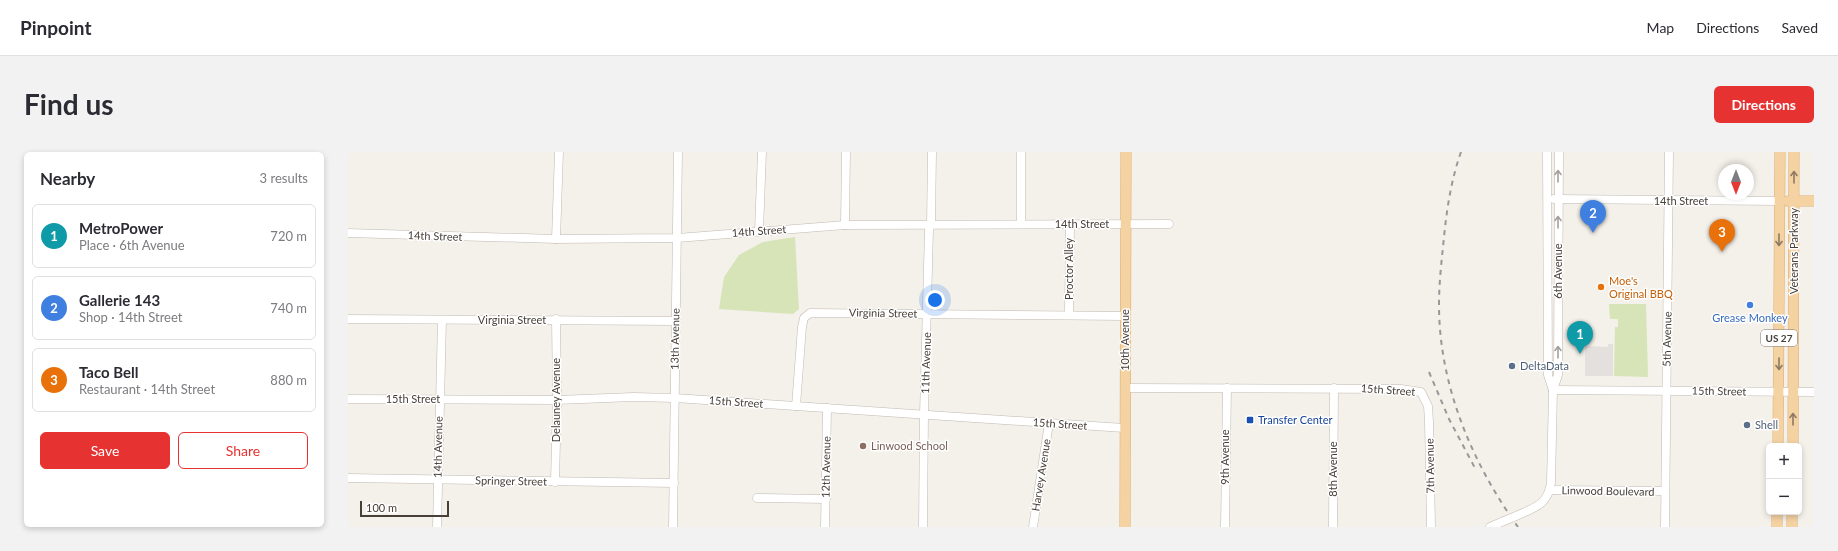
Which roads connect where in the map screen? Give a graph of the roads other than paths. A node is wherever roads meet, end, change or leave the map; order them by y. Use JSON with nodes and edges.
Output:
{"nodes":[{"id":1,"x":559,"y":152,"type":"edge"},
{"id":2,"x":678,"y":152,"type":"edge"},
{"id":3,"x":762,"y":152,"type":"edge"},
{"id":4,"x":846,"y":152,"type":"edge"},
{"id":5,"x":932,"y":152,"type":"edge"},
{"id":6,"x":1021,"y":152,"type":"edge"},
{"id":7,"x":1126,"y":152,"type":"edge"},
{"id":8,"x":1547,"y":152,"type":"edge"},
{"id":9,"x":1558,"y":152,"type":"edge"},
{"id":10,"x":1668,"y":152,"type":"edge"},
{"id":11,"x":1780,"y":152,"type":"edge"},
{"id":12,"x":1794,"y":152,"type":"edge"},
{"id":13,"x":1548,"y":199,"type":"junction"},
{"id":14,"x":1558,"y":200,"type":"junction"},
{"id":15,"x":1669,"y":201,"type":"junction"},
{"id":16,"x":1779,"y":201,"type":"junction"},
{"id":17,"x":1794,"y":201,"type":"junction"},
{"id":18,"x":1814,"y":201,"type":"edge"},
{"id":19,"x":1021,"y":224,"type":"junction"},
{"id":20,"x":1070,"y":224,"type":"junction"},
{"id":21,"x":1126,"y":224,"type":"junction"},
{"id":22,"x":1170,"y":224,"type":"dead end"},
{"id":23,"x":845,"y":225,"type":"junction"},
{"id":24,"x":931,"y":225,"type":"junction"},
{"id":25,"x":759,"y":231,"type":"junction"},
{"id":26,"x":348,"y":233,"type":"edge"},
{"id":27,"x":677,"y":238,"type":"junction"},
{"id":28,"x":556,"y":239,"type":"junction"},
{"id":29,"x":927,"y":314,"type":"junction"},
{"id":30,"x":1069,"y":314,"type":"junction"},
{"id":31,"x":1125,"y":316,"type":"junction"},
{"id":32,"x":348,"y":319,"type":"edge"},
{"id":33,"x":442,"y":320,"type":"junction"},
{"id":34,"x":556,"y":320,"type":"junction"},
{"id":35,"x":676,"y":321,"type":"junction"},
{"id":36,"x":1126,"y":388,"type":"junction"},
{"id":37,"x":1227,"y":388,"type":"junction"},
{"id":38,"x":1334,"y":388,"type":"junction"},
{"id":39,"x":1552,"y":390,"type":"junction"},
{"id":40,"x":1666,"y":391,"type":"junction"},
{"id":41,"x":1778,"y":392,"type":"junction"},
{"id":42,"x":1793,"y":392,"type":"junction"},
{"id":43,"x":1814,"y":392,"type":"edge"},
{"id":44,"x":675,"y":398,"type":"junction"},
{"id":45,"x":348,"y":399,"type":"edge"},
{"id":46,"x":439,"y":399,"type":"junction"},
{"id":47,"x":557,"y":400,"type":"junction"},
{"id":48,"x":1427,"y":405,"type":"joint"},
{"id":49,"x":796,"y":406,"type":"junction"},
{"id":50,"x":827,"y":408,"type":"junction"},
{"id":51,"x":924,"y":414,"type":"junction"},
{"id":52,"x":1048,"y":423,"type":"junction"},
{"id":53,"x":1124,"y":428,"type":"junction"},
{"id":54,"x":1778,"y":443,"type":"edge"},
{"id":55,"x":1793,"y":443,"type":"edge"},
{"id":56,"x":348,"y":478,"type":"edge"},
{"id":57,"x":438,"y":480,"type":"junction"},
{"id":58,"x":555,"y":482,"type":"junction"},
{"id":59,"x":674,"y":483,"type":"junction"},
{"id":60,"x":1550,"y":490,"type":"junction"},
{"id":61,"x":1665,"y":491,"type":"junction"},
{"id":62,"x":757,"y":498,"type":"dead end"},
{"id":63,"x":826,"y":499,"type":"junction"},
{"id":64,"x":1778,"y":515,"type":"edge"},
{"id":65,"x":1792,"y":515,"type":"edge"},
{"id":66,"x":437,"y":527,"type":"edge"},
{"id":67,"x":673,"y":527,"type":"edge"},
{"id":68,"x":825,"y":527,"type":"edge"},
{"id":69,"x":923,"y":527,"type":"edge"},
{"id":70,"x":1033,"y":527,"type":"edge"},
{"id":71,"x":1126,"y":527,"type":"edge"},
{"id":72,"x":1225,"y":527,"type":"edge"},
{"id":73,"x":1333,"y":527,"type":"edge"},
{"id":74,"x":1431,"y":527,"type":"edge"},
{"id":75,"x":1490,"y":527,"type":"edge"},
{"id":76,"x":1665,"y":527,"type":"edge"},
{"id":77,"x":1777,"y":527,"type":"edge"},
{"id":78,"x":1792,"y":527,"type":"edge"}],
"edges":[{"from":1,"to":28,"type":"street"},
{"from":2,"to":27,"type":"street","name":"13th Avenue"},
{"from":3,"to":25,"type":"street"},
{"from":4,"to":23,"type":"street"},
{"from":5,"to":24,"type":"street","name":"11th Avenue"},
{"from":6,"to":19,"type":"street"},
{"from":7,"to":21,"type":"main road","name":"10th Avenue"},
{"from":8,"to":13,"type":"street","name":"6th Avenue"},
{"from":14,"to":9,"type":"street","name":"6th Avenue","one_way":true},
{"from":10,"to":15,"type":"street","name":"5th Avenue"},
{"from":11,"to":16,"type":"main road","name":"Veterans Parkway","number":"US 27"},
{"from":17,"to":12,"type":"main road","name":"Veterans Parkway","number":"US 27","one_way":true},
{"from":13,"to":14,"type":"street","name":"14th Street"},
{"from":13,"to":39,"type":"street","name":"6th Avenue"},
{"from":14,"to":15,"type":"street","name":"14th Street"},
{"from":39,"to":14,"type":"street","name":"6th Avenue","one_way":true},
{"from":15,"to":16,"type":"street","name":"14th Street"},
{"from":15,"to":40,"type":"street","name":"5th Avenue"},
{"from":16,"to":17,"type":"main road","name":"14th Street"},
{"from":16,"to":41,"type":"main road","name":"Veterans Parkway","number":"US 27","one_way":true},
{"from":17,"to":18,"type":"main road","name":"14th Street"},
{"from":17,"to":42,"type":"main road","name":"Veterans Parkway","number":"US 27"},
{"from":19,"to":20,"type":"street","name":"14th Street"},
{"from":19,"to":24,"type":"street","name":"14th Street"},
{"from":20,"to":21,"type":"street","name":"14th Street"},
{"from":20,"to":30,"type":"street","name":"Proctor Alley"},
{"from":21,"to":22,"type":"street","name":"14th Street"},
{"from":21,"to":31,"type":"main road","name":"10th Avenue"},
{"from":23,"to":24,"type":"street","name":"14th Street"},
{"from":23,"to":25,"type":"street","name":"14th Street"},
{"from":24,"to":29,"type":"street","name":"11th Avenue"},
{"from":25,"to":27,"type":"street","name":"14th Street"},
{"from":26,"to":28,"type":"street","name":"14th Street"},
{"from":27,"to":28,"type":"street","name":"14th Street"},
{"from":27,"to":35,"type":"street","name":"13th Avenue"},
{"from":29,"to":30,"type":"street","name":"Virginia Street"},
{"from":29,"to":49,"type":"street","name":"Virginia Street"},
{"from":29,"to":51,"type":"street","name":"11th Avenue"},
{"from":30,"to":31,"type":"street","name":"Virginia Street"},
{"from":31,"to":36,"type":"main road","name":"10th Avenue"},
{"from":32,"to":33,"type":"street","name":"Virginia Street"},
{"from":33,"to":34,"type":"street","name":"Virginia Street"},
{"from":33,"to":46,"type":"street","name":"14th Avenue"},
{"from":34,"to":35,"type":"street","name":"Virginia Street"},
{"from":34,"to":47,"type":"street","name":"Delauney Avenue"},
{"from":35,"to":44,"type":"street","name":"13th Avenue"},
{"from":36,"to":37,"type":"street","name":"15th Street"},
{"from":36,"to":53,"type":"main road","name":"10th Avenue"},
{"from":37,"to":38,"type":"street","name":"15th Street"},
{"from":37,"to":72,"type":"street","name":"9th Avenue"},
{"from":38,"to":48,"type":"street","name":"15th Street"},
{"from":38,"to":73,"type":"street","name":"8th Avenue"},
{"from":39,"to":40,"type":"street","name":"15th Street"},
{"from":39,"to":60,"type":"street","name":"6th Avenue"},
{"from":40,"to":41,"type":"street","name":"15th Street"},
{"from":40,"to":61,"type":"street","name":"5th Avenue"},
{"from":41,"to":42,"type":"street","name":"15th Street"},
{"from":41,"to":54,"type":"main road","name":"Veterans Parkway","number":"US 27"},
{"from":42,"to":43,"type":"street","name":"15th Street"},
{"from":55,"to":42,"type":"main road","name":"Veterans Parkway","number":"US 27","one_way":true},
{"from":44,"to":47,"type":"street","name":"15th Street"},
{"from":44,"to":49,"type":"street","name":"15th Street"},
{"from":44,"to":59,"type":"street","name":"13th Avenue"},
{"from":45,"to":46,"type":"street","name":"15th Street"},
{"from":46,"to":47,"type":"street","name":"15th Street"},
{"from":46,"to":57,"type":"street","name":"14th Avenue"},
{"from":47,"to":58,"type":"street","name":"Delauney Avenue"},
{"from":48,"to":74,"type":"street","name":"7th Avenue"},
{"from":49,"to":50,"type":"street","name":"15th Street"},
{"from":50,"to":51,"type":"street","name":"15th Street"},
{"from":50,"to":63,"type":"street","name":"12th Avenue"},
{"from":51,"to":52,"type":"street","name":"15th Street"},
{"from":51,"to":69,"type":"street","name":"11th Avenue"},
{"from":52,"to":53,"type":"street","name":"15th Street"},
{"from":52,"to":70,"type":"street","name":"Harvey Avenue"},
{"from":53,"to":71,"type":"main road","name":"10th Avenue"},
{"from":56,"to":57,"type":"street","name":"Springer Street"},
{"from":57,"to":58,"type":"street","name":"Springer Street"},
{"from":57,"to":66,"type":"street","name":"14th Avenue"},
{"from":58,"to":59,"type":"street","name":"Springer Street"},
{"from":59,"to":67,"type":"street","name":"13th Avenue"},
{"from":60,"to":61,"type":"street","name":"Linwood Boulevard"},
{"from":60,"to":75,"type":"street","bridge":true},
{"from":61,"to":76,"type":"street","name":"5th Avenue"},
{"from":62,"to":63,"type":"street"},
{"from":63,"to":68,"type":"street","name":"12th Avenue"},
{"from":64,"to":77,"type":"main road"},
{"from":65,"to":78,"type":"main road"}]}
